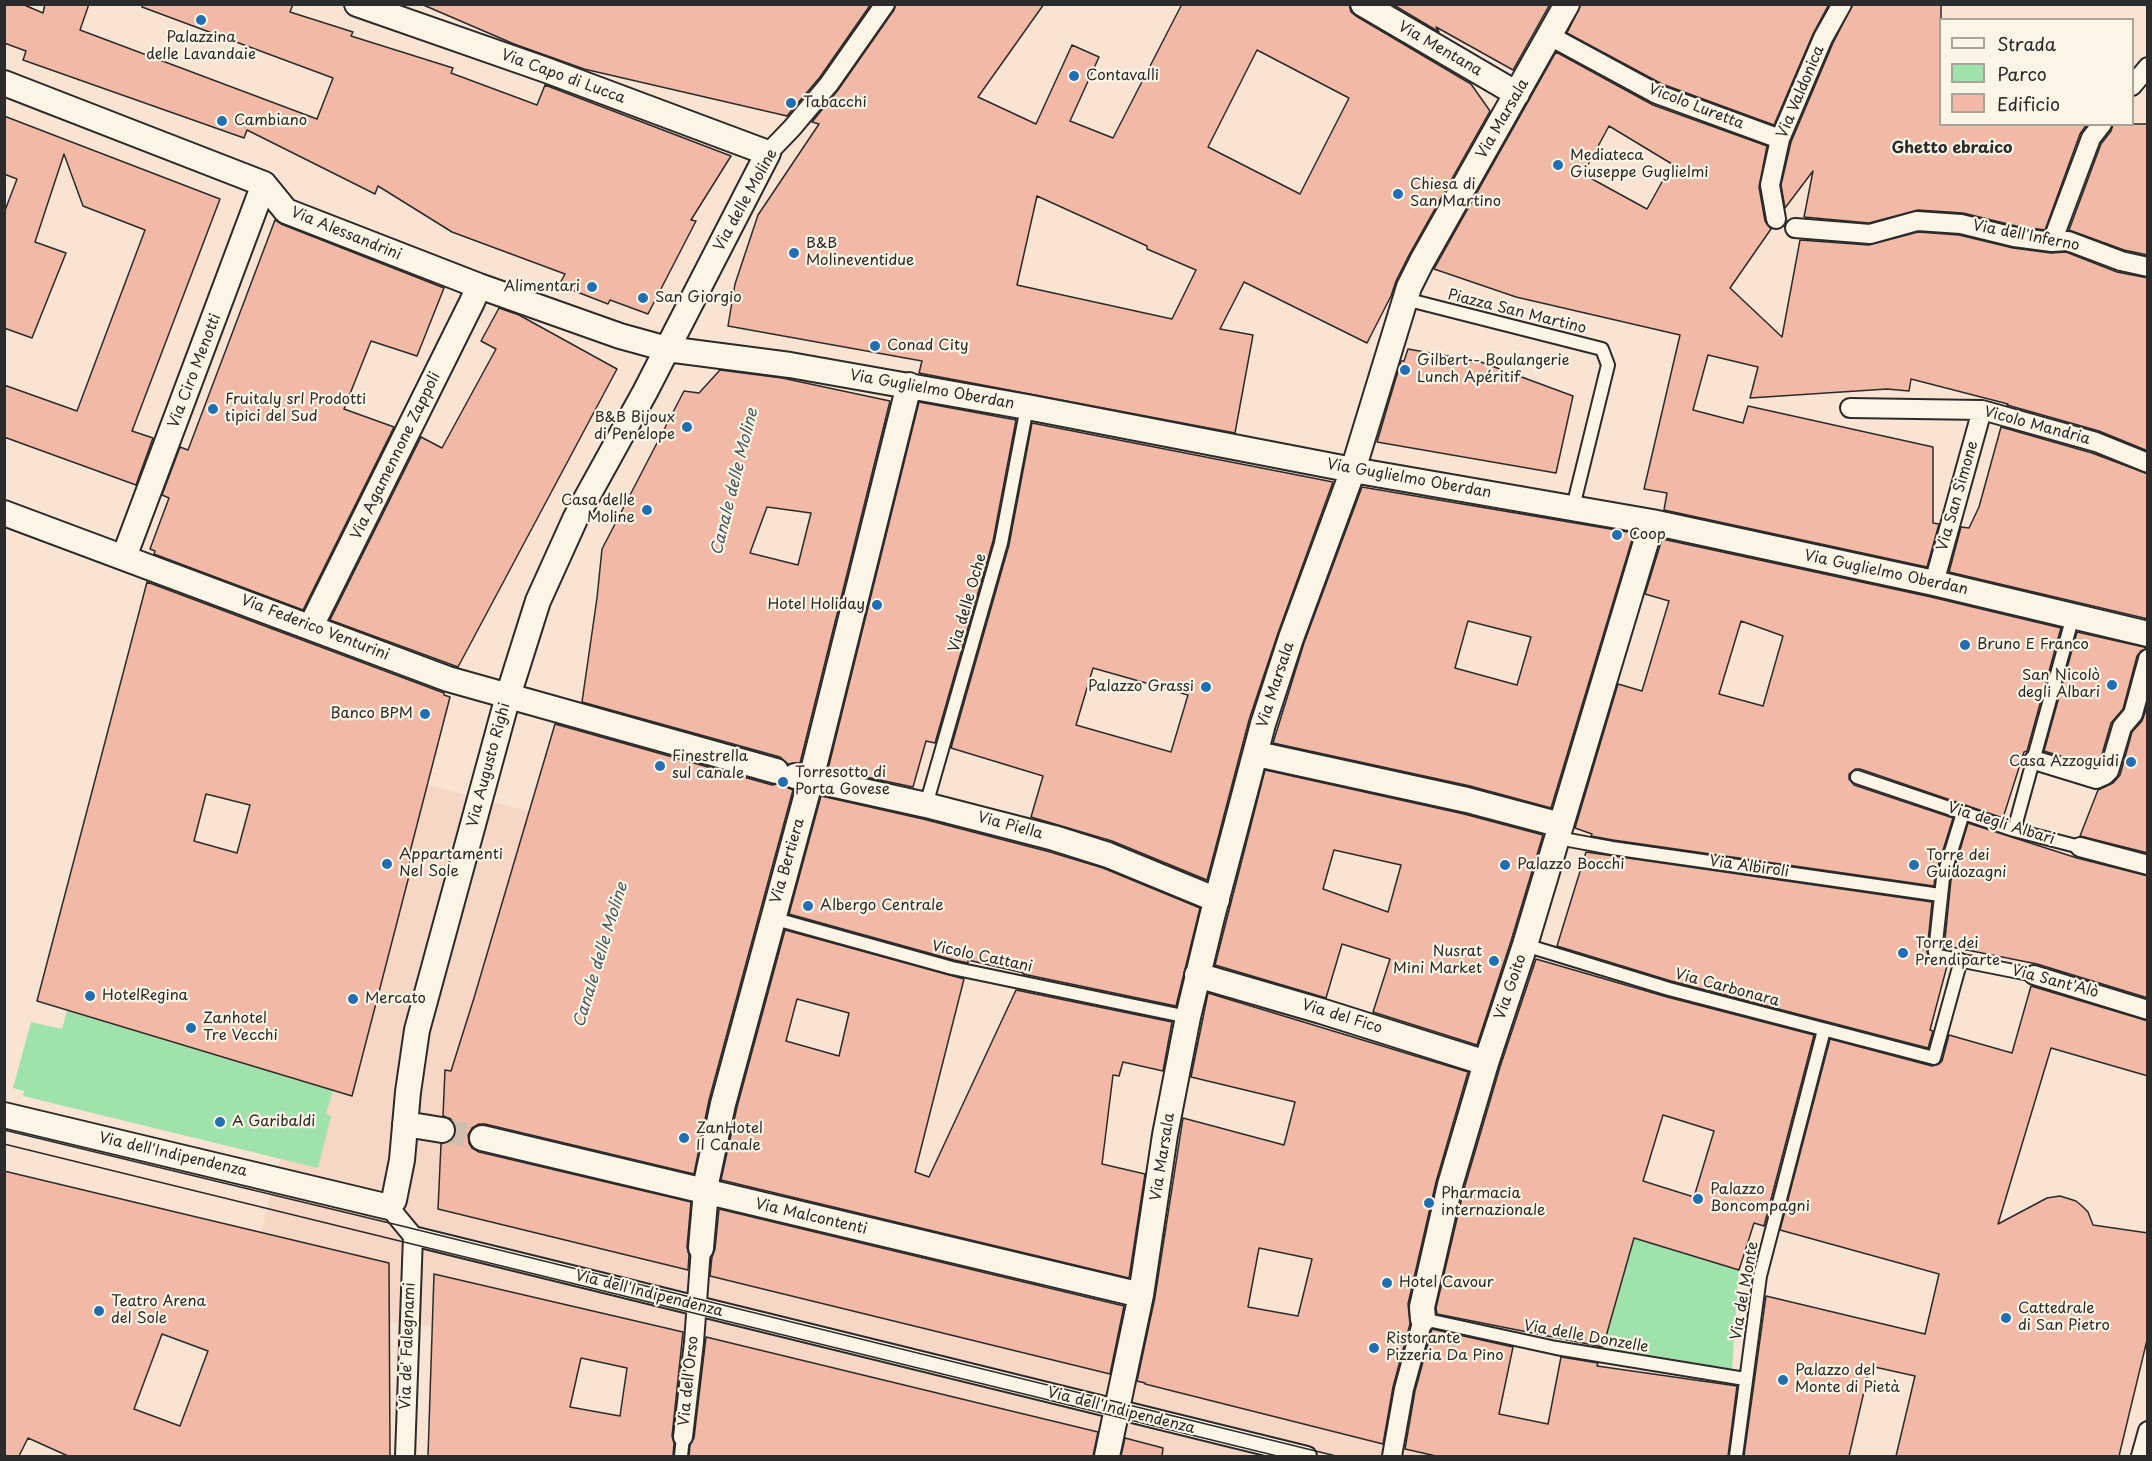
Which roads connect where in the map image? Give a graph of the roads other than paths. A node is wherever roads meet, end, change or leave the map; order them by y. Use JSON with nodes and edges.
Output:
{"nodes":[{"id":1,"x":357,"y":4,"type":"edge"},
{"id":2,"x":885,"y":4,"type":"edge"},
{"id":3,"x":1363,"y":4,"type":"edge"},
{"id":4,"x":1567,"y":4,"type":"edge"},
{"id":5,"x":1842,"y":4,"type":"edge"},
{"id":6,"x":1550,"y":36,"type":"junction"},
{"id":7,"x":2148,"y":67,"type":"edge"},
{"id":8,"x":4,"y":83,"type":"edge"},
{"id":9,"x":2134,"y":85,"type":"edge"},
{"id":10,"x":1517,"y":94,"type":"junction"},
{"id":11,"x":2100,"y":126,"type":"edge"},
{"id":12,"x":1780,"y":139,"type":"junction"},
{"id":13,"x":768,"y":153,"type":"junction"},
{"id":14,"x":264,"y":184,"type":"junction"},
{"id":15,"x":1776,"y":219,"type":"dead end"},
{"id":16,"x":1795,"y":228,"type":"dead end"},
{"id":17,"x":2052,"y":242,"type":"junction"},
{"id":18,"x":2148,"y":267,"type":"edge"},
{"id":19,"x":479,"y":286,"type":"junction"},
{"id":20,"x":1405,"y":299,"type":"junction"},
{"id":21,"x":666,"y":349,"type":"junction"},
{"id":22,"x":909,"y":385,"type":"junction"},
{"id":23,"x":1027,"y":407,"type":"junction"},
{"id":24,"x":1850,"y":408,"type":"dead end"},
{"id":25,"x":1982,"y":410,"type":"junction"},
{"id":26,"x":2148,"y":463,"type":"edge"},
{"id":27,"x":1353,"y":470,"type":"junction"},
{"id":28,"x":1573,"y":507,"type":"junction"},
{"id":29,"x":4,"y":513,"type":"edge"},
{"id":30,"x":1652,"y":522,"type":"junction"},
{"id":31,"x":124,"y":556,"type":"junction"},
{"id":32,"x":1934,"y":583,"type":"junction"},
{"id":33,"x":2073,"y":615,"type":"junction"},
{"id":34,"x":311,"y":626,"type":"junction"},
{"id":35,"x":2148,"y":634,"type":"edge"},
{"id":36,"x":2148,"y":659,"type":"edge"},
{"id":37,"x":508,"y":696,"type":"junction"},
{"id":38,"x":1257,"y":754,"type":"junction"},
{"id":39,"x":2034,"y":760,"type":"junction"},
{"id":40,"x":794,"y":775,"type":"junction"},
{"id":41,"x":1857,"y":777,"type":"dead end"},
{"id":42,"x":926,"y":805,"type":"junction"},
{"id":43,"x":1963,"y":813,"type":"junction"},
{"id":44,"x":2014,"y":830,"type":"junction"},
{"id":45,"x":1560,"y":832,"type":"junction"},
{"id":46,"x":2080,"y":847,"type":"joint"},
{"id":47,"x":2148,"y":865,"type":"edge"},
{"id":48,"x":1940,"y":895,"type":"junction"},
{"id":49,"x":1217,"y":900,"type":"junction"},
{"id":50,"x":772,"y":918,"type":"junction"},
{"id":51,"x":1526,"y":945,"type":"junction"},
{"id":52,"x":1961,"y":960,"type":"junction"},
{"id":53,"x":1197,"y":975,"type":"junction"},
{"id":54,"x":2034,"y":975,"type":"joint"},
{"id":55,"x":2148,"y":1010,"type":"edge"},
{"id":56,"x":1188,"y":1017,"type":"junction"},
{"id":57,"x":1824,"y":1030,"type":"junction"},
{"id":58,"x":1486,"y":1063,"type":"junction"},
{"id":59,"x":4,"y":1115,"type":"edge"},
{"id":60,"x":405,"y":1124,"type":"junction"},
{"id":61,"x":442,"y":1130,"type":"tunnel mouth"},
{"id":62,"x":482,"y":1138,"type":"tunnel mouth"},
{"id":63,"x":706,"y":1192,"type":"junction"},
{"id":64,"x":389,"y":1207,"type":"junction"},
{"id":65,"x":413,"y":1236,"type":"junction"},
{"id":66,"x":701,"y":1248,"type":"joint"},
{"id":67,"x":1141,"y":1295,"type":"junction"},
{"id":68,"x":696,"y":1306,"type":"junction"},
{"id":69,"x":1423,"y":1319,"type":"junction"},
{"id":70,"x":1745,"y":1379,"type":"junction"},
{"id":71,"x":1116,"y":1410,"type":"junction"},
{"id":72,"x":2148,"y":1431,"type":"edge"},
{"id":73,"x":683,"y":1437,"type":"joint"},
{"id":74,"x":405,"y":1456,"type":"edge"},
{"id":75,"x":681,"y":1456,"type":"edge"},
{"id":76,"x":1107,"y":1456,"type":"edge"},
{"id":77,"x":1307,"y":1456,"type":"edge"},
{"id":78,"x":1392,"y":1456,"type":"edge"},
{"id":79,"x":1736,"y":1456,"type":"edge"},
{"id":80,"x":2141,"y":1456,"type":"edge"}],
"edges":[{"from":1,"to":13,"type":"street","name":"Via Capo di Lucca"},
{"from":2,"to":13,"type":"street","name":"Via delle Moline"},
{"from":3,"to":10,"type":"street","name":"Via Mentana"},
{"from":4,"to":6,"type":"street","name":"Via Marsala"},
{"from":5,"to":12,"type":"street","name":"Via Valdonica"},
{"from":6,"to":10,"type":"street","name":"Via Marsala"},
{"from":6,"to":12,"type":"street","name":"Vicolo Luretta"},
{"from":7,"to":9,"type":"street"},
{"from":8,"to":14,"type":"street","name":"Via Alessandrini"},
{"from":10,"to":20,"type":"street","name":"Via Marsala"},
{"from":11,"to":17,"type":"street"},
{"from":12,"to":15,"type":"street","name":"Via Valdonica"},
{"from":13,"to":21,"type":"street","name":"Via delle Moline"},
{"from":14,"to":19,"type":"street","name":"Via Alessandrini"},
{"from":14,"to":31,"type":"street","name":"Via Ciro Menotti"},
{"from":16,"to":17,"type":"street","name":"Via dell'Inferno"},
{"from":17,"to":18,"type":"street","name":"Via dell'Inferno"},
{"from":19,"to":21,"type":"street","name":"Via Alessandrini"},
{"from":19,"to":34,"type":"street","name":"Via Agamennone Zappoli"},
{"from":20,"to":27,"type":"street","name":"Via Marsala"},
{"from":20,"to":28,"type":"lane","name":"Piazza San Martino"},
{"from":21,"to":22,"type":"street","name":"Via Guglielmo Oberdan"},
{"from":21,"to":37,"type":"street","name":"Via Augusto Righi"},
{"from":22,"to":23,"type":"street","name":"Via Guglielmo Oberdan"},
{"from":22,"to":40,"type":"street","name":"Via Bertiera"},
{"from":23,"to":27,"type":"street","name":"Via Guglielmo Oberdan"},
{"from":23,"to":42,"type":"lane","name":"Via delle Oche"},
{"from":24,"to":25,"type":"street","name":"Vicolo Mandria"},
{"from":25,"to":26,"type":"street","name":"Vicolo Mandria"},
{"from":25,"to":32,"type":"street","name":"Via San Simone"},
{"from":27,"to":28,"type":"street","name":"Via Guglielmo Oberdan"},
{"from":27,"to":38,"type":"street","name":"Via Marsala"},
{"from":28,"to":30,"type":"street","name":"Via Guglielmo Oberdan"},
{"from":29,"to":31,"type":"street","name":"Via Federico Venturini"},
{"from":30,"to":32,"type":"street","name":"Via Guglielmo Oberdan"},
{"from":30,"to":45,"type":"street","name":"Via Goito"},
{"from":31,"to":34,"type":"street","name":"Via Federico Venturini"},
{"from":32,"to":33,"type":"street","name":"Via Guglielmo Oberdan"},
{"from":33,"to":35,"type":"street","name":"Via Guglielmo Oberdan"},
{"from":33,"to":39,"type":"lane"},
{"from":34,"to":37,"type":"street","name":"Via Federico Venturini"},
{"from":36,"to":39,"type":"street"},
{"from":37,"to":40,"type":"street","name":"Via Piella"},
{"from":37,"to":60,"type":"street","name":"Via Augusto Righi"},
{"from":38,"to":45,"type":"street","name":"Via Albiroli"},
{"from":38,"to":49,"type":"street","name":"Via Marsala"},
{"from":39,"to":44,"type":"lane"},
{"from":40,"to":42,"type":"street","name":"Via Piella"},
{"from":40,"to":50,"type":"street","name":"Via Bertiera"},
{"from":41,"to":43,"type":"lane","name":"Via degli Albari"},
{"from":42,"to":49,"type":"street","name":"Via Piella"},
{"from":43,"to":44,"type":"lane","name":"Via degli Albari"},
{"from":43,"to":48,"type":"lane"},
{"from":44,"to":46,"type":"lane","name":"Via degli Albari"},
{"from":45,"to":48,"type":"lane","name":"Via Albiroli"},
{"from":45,"to":51,"type":"street","name":"Via Goito"},
{"from":46,"to":47,"type":"street","name":"Via degli Albari"},
{"from":48,"to":52,"type":"lane","name":"Via Sant'Alò"},
{"from":49,"to":53,"type":"street","name":"Via Marsala"},
{"from":50,"to":56,"type":"lane","name":"Vicolo Cattani"},
{"from":50,"to":63,"type":"street","name":"Via Bertiera"},
{"from":51,"to":57,"type":"lane","name":"Via Carbonara"},
{"from":51,"to":58,"type":"street","name":"Via Goito"},
{"from":52,"to":54,"type":"lane","name":"Via Sant'Alò"},
{"from":52,"to":57,"type":"lane","name":"Via Carbonara"},
{"from":53,"to":56,"type":"street","name":"Via Marsala"},
{"from":53,"to":58,"type":"street","name":"Via del Fico"},
{"from":54,"to":55,"type":"street","name":"Via Sant'Alò"},
{"from":56,"to":67,"type":"street","name":"Via Marsala"},
{"from":57,"to":70,"type":"lane","name":"Via del Monte"},
{"from":58,"to":69,"type":"street","name":"Via Goito"},
{"from":59,"to":64,"type":"street","name":"Via dell'Indipendenza"},
{"from":60,"to":61,"type":"street"},
{"from":60,"to":64,"type":"street","name":"Via Augusto Righi"},
{"from":62,"to":63,"type":"street","name":"Via Malcontenti"},
{"from":63,"to":66,"type":"street","name":"Via Bertiera"},
{"from":63,"to":67,"type":"street","name":"Via Malcontenti"},
{"from":64,"to":65,"type":"street"},
{"from":65,"to":68,"type":"street","name":"Via dell'Indipendenza"},
{"from":65,"to":74,"type":"street","name":"Via de' Falegnami"},
{"from":66,"to":68,"type":"street","name":"Via Bertiera"},
{"from":67,"to":71,"type":"street","name":"Via Marsala"},
{"from":68,"to":71,"type":"street","name":"Via dell'Indipendenza"},
{"from":68,"to":73,"type":"street","name":"Via dell'Orso"},
{"from":69,"to":70,"type":"lane","name":"Via delle Donzelle"},
{"from":69,"to":78,"type":"street","name":"Via Goito"},
{"from":70,"to":79,"type":"lane","name":"Via del Monte"},
{"from":71,"to":76,"type":"street","name":"Via Marsala"},
{"from":71,"to":77,"type":"street","name":"Via dell'Indipendenza"},
{"from":72,"to":80,"type":"street"},
{"from":73,"to":75,"type":"lane","name":"Via dell'Orso"}]}
